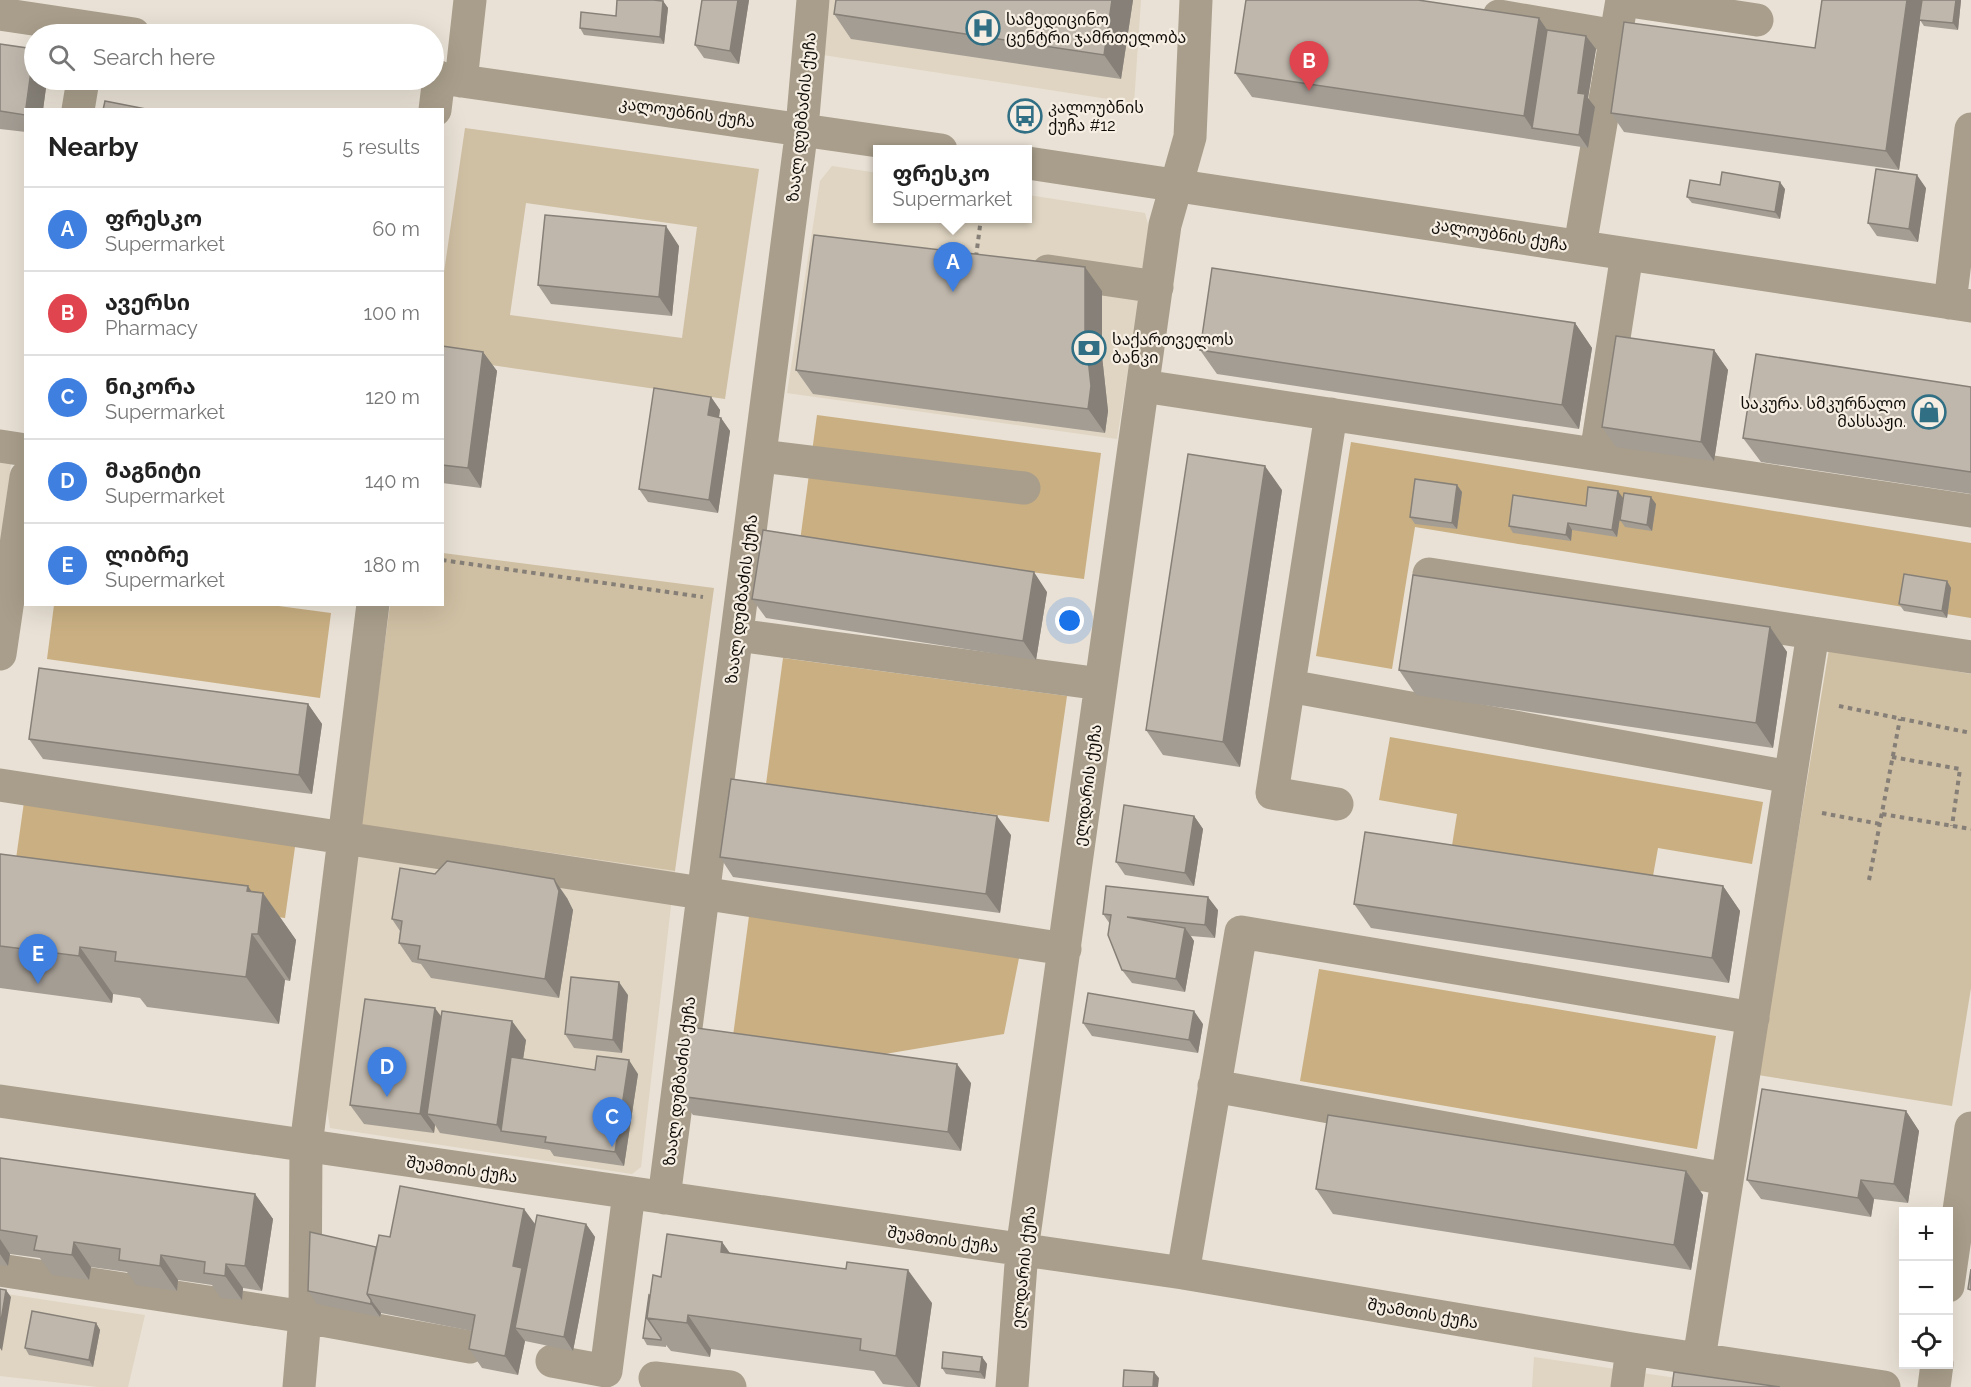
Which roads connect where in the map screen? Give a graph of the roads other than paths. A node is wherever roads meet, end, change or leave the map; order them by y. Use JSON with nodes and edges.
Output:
{"nodes":[{"id":1,"x":470,"y":0,"type":"edge"},
{"id":2,"x":813,"y":0,"type":"edge"},
{"id":3,"x":1196,"y":0,"type":"edge"},
{"id":4,"x":1623,"y":0,"type":"edge"},
{"id":5,"x":1468,"y":11,"type":"edge"},
{"id":6,"x":0,"y":14,"type":"edge"},
{"id":7,"x":1757,"y":20,"type":"dead end"},
{"id":8,"x":89,"y":21,"type":"edge"},
{"id":9,"x":1616,"y":36,"type":"junction"},
{"id":10,"x":444,"y":78,"type":"edge"},
{"id":11,"x":81,"y":90,"type":"edge"},
{"id":12,"x":441,"y":90,"type":"edge"},
{"id":13,"x":78,"y":108,"type":"edge"},
{"id":14,"x":436,"y":108,"type":"edge"},
{"id":15,"x":802,"y":128,"type":"junction"},
{"id":16,"x":1971,"y":129,"type":"edge"},
{"id":17,"x":909,"y":145,"type":"edge"},
{"id":18,"x":1032,"y":164,"type":"edge"},
{"id":19,"x":1177,"y":185,"type":"junction"},
{"id":20,"x":1580,"y":246,"type":"junction"},
{"id":21,"x":1627,"y":254,"type":"junction"},
{"id":22,"x":976,"y":260,"type":"edge"},
{"id":23,"x":1157,"y":287,"type":"junction"},
{"id":24,"x":1961,"y":304,"type":"edge"},
{"id":25,"x":1143,"y":386,"type":"junction"},
{"id":26,"x":1331,"y":414,"type":"junction"},
{"id":27,"x":0,"y":446,"type":"edge"},
{"id":28,"x":24,"y":450,"type":"edge"},
{"id":29,"x":1596,"y":454,"type":"junction"},
{"id":30,"x":760,"y":456,"type":"junction"},
{"id":31,"x":1024,"y":488,"type":"dead end"},
{"id":32,"x":24,"y":504,"type":"edge"},
{"id":33,"x":1971,"y":511,"type":"edge"},
{"id":34,"x":20,"y":557,"type":"edge"},
{"id":35,"x":1429,"y":574,"type":"dead end"},
{"id":36,"x":369,"y":606,"type":"edge"},
{"id":37,"x":1813,"y":633,"type":"junction"},
{"id":38,"x":737,"y":635,"type":"junction"},
{"id":39,"x":0,"y":654,"type":"edge"},
{"id":40,"x":1971,"y":657,"type":"edge"},
{"id":41,"x":1101,"y":684,"type":"junction"},
{"id":42,"x":1289,"y":686,"type":"junction"},
{"id":43,"x":0,"y":785,"type":"edge"},
{"id":44,"x":1788,"y":791,"type":"junction"},
{"id":45,"x":1337,"y":804,"type":"dead end"},
{"id":46,"x":344,"y":838,"type":"junction"},
{"id":47,"x":704,"y":894,"type":"junction"},
{"id":48,"x":1065,"y":949,"type":"junction"},
{"id":49,"x":1753,"y":1018,"type":"junction"},
{"id":50,"x":1214,"y":1086,"type":"junction"},
{"id":51,"x":0,"y":1101,"type":"edge"},
{"id":52,"x":1971,"y":1128,"type":"edge"},
{"id":53,"x":306,"y":1146,"type":"junction"},
{"id":54,"x":1727,"y":1179,"type":"junction"},
{"id":55,"x":629,"y":1193,"type":"junction"},
{"id":56,"x":1966,"y":1196,"type":"edge"},
{"id":57,"x":664,"y":1198,"type":"junction"},
{"id":58,"x":1022,"y":1250,"type":"junction"},
{"id":59,"x":1953,"y":1261,"type":"edge"},
{"id":60,"x":0,"y":1270,"type":"edge"},
{"id":61,"x":1183,"y":1273,"type":"junction"},
{"id":62,"x":305,"y":1317,"type":"junction"},
{"id":63,"x":470,"y":1347,"type":"edge"},
{"id":64,"x":1632,"y":1348,"type":"junction"},
{"id":65,"x":1699,"y":1359,"type":"junction"},
{"id":66,"x":552,"y":1361,"type":"dead end"},
{"id":67,"x":1936,"y":1369,"type":"edge"},
{"id":68,"x":655,"y":1378,"type":"dead end"},
{"id":69,"x":299,"y":1387,"type":"edge"},
{"id":70,"x":730,"y":1387,"type":"edge"},
{"id":71,"x":1012,"y":1387,"type":"edge"},
{"id":72,"x":1627,"y":1387,"type":"edge"},
{"id":73,"x":1884,"y":1387,"type":"edge"},
{"id":74,"x":1934,"y":1387,"type":"edge"}],
"edges":[{"from":1,"to":10,"type":"street"},
{"from":2,"to":15,"type":"street","name":"ზაალ დუმბაძის ქუჩა"},
{"from":3,"to":19,"type":"street","name":"ელდარის ქუჩა"},
{"from":4,"to":7,"type":"street"},
{"from":4,"to":9,"type":"street"},
{"from":5,"to":9,"type":"street"},
{"from":6,"to":8,"type":"street"},
{"from":9,"to":20,"type":"street"},
{"from":10,"to":15,"type":"street","name":"კალოუბნის ქუჩა"},
{"from":11,"to":13,"type":"street"},
{"from":12,"to":14,"type":"street"},
{"from":15,"to":17,"type":"street","name":"კალოუბნის ქუჩა"},
{"from":15,"to":30,"type":"street","name":"ზაალ დუმბაძის ქუჩა"},
{"from":16,"to":24,"type":"street"},
{"from":18,"to":19,"type":"street","name":"კალოუბნის ქუჩა"},
{"from":19,"to":20,"type":"street","name":"კალოუბნის ქუჩა"},
{"from":19,"to":23,"type":"street","name":"ელდარის ქუჩა"},
{"from":20,"to":21,"type":"street","name":"კალოუბნის ქუჩა"},
{"from":21,"to":24,"type":"street","name":"კალოუბნის ქუჩა"},
{"from":21,"to":29,"type":"street"},
{"from":22,"to":23,"type":"street"},
{"from":23,"to":25,"type":"street","name":"ელდარის ქუჩა"},
{"from":25,"to":26,"type":"street"},
{"from":25,"to":41,"type":"street","name":"ელდარის ქუჩა"},
{"from":26,"to":29,"type":"street"},
{"from":26,"to":42,"type":"street"},
{"from":27,"to":28,"type":"street"},
{"from":29,"to":33,"type":"street"},
{"from":30,"to":31,"type":"street"},
{"from":30,"to":38,"type":"street","name":"ზაალ დუმბაძის ქუჩა"},
{"from":32,"to":34,"type":"street"},
{"from":34,"to":39,"type":"street"},
{"from":35,"to":37,"type":"street"},
{"from":36,"to":46,"type":"street"},
{"from":37,"to":40,"type":"street"},
{"from":37,"to":44,"type":"street"},
{"from":38,"to":41,"type":"street"},
{"from":38,"to":47,"type":"street","name":"ზაალ დუმბაძის ქუჩა"},
{"from":41,"to":48,"type":"street","name":"ელდარის ქუჩა"},
{"from":42,"to":44,"type":"street"},
{"from":42,"to":45,"type":"street"},
{"from":43,"to":46,"type":"street"},
{"from":44,"to":49,"type":"street"},
{"from":46,"to":47,"type":"street"},
{"from":46,"to":53,"type":"street"},
{"from":47,"to":48,"type":"street"},
{"from":47,"to":57,"type":"street","name":"ზაალ დუმბაძის ქუჩა"},
{"from":48,"to":58,"type":"street","name":"ელდარის ქუჩა"},
{"from":49,"to":50,"type":"street"},
{"from":49,"to":54,"type":"street"},
{"from":50,"to":54,"type":"street"},
{"from":50,"to":61,"type":"street"},
{"from":51,"to":53,"type":"street","name":"შუამთის ქუჩა"},
{"from":52,"to":56,"type":"street"},
{"from":53,"to":55,"type":"street","name":"შუამთის ქუჩა"},
{"from":53,"to":62,"type":"street"},
{"from":54,"to":65,"type":"street"},
{"from":55,"to":57,"type":"street","name":"შუამთის ქუჩა"},
{"from":55,"to":66,"type":"street"},
{"from":56,"to":59,"type":"street"},
{"from":57,"to":58,"type":"street","name":"შუამთის ქუჩა"},
{"from":58,"to":61,"type":"street","name":"შუამთის ქუჩა"},
{"from":58,"to":71,"type":"street","name":"ელდარის ქუჩა"},
{"from":60,"to":62,"type":"street"},
{"from":61,"to":64,"type":"street","name":"შუამთის ქუჩა"},
{"from":62,"to":63,"type":"street"},
{"from":62,"to":69,"type":"street"},
{"from":64,"to":65,"type":"street","name":"შუამთის ქუჩა"},
{"from":64,"to":72,"type":"street"},
{"from":65,"to":73,"type":"street","name":"შუამთის ქუჩა"},
{"from":67,"to":74,"type":"street"},
{"from":68,"to":70,"type":"street"}]}
